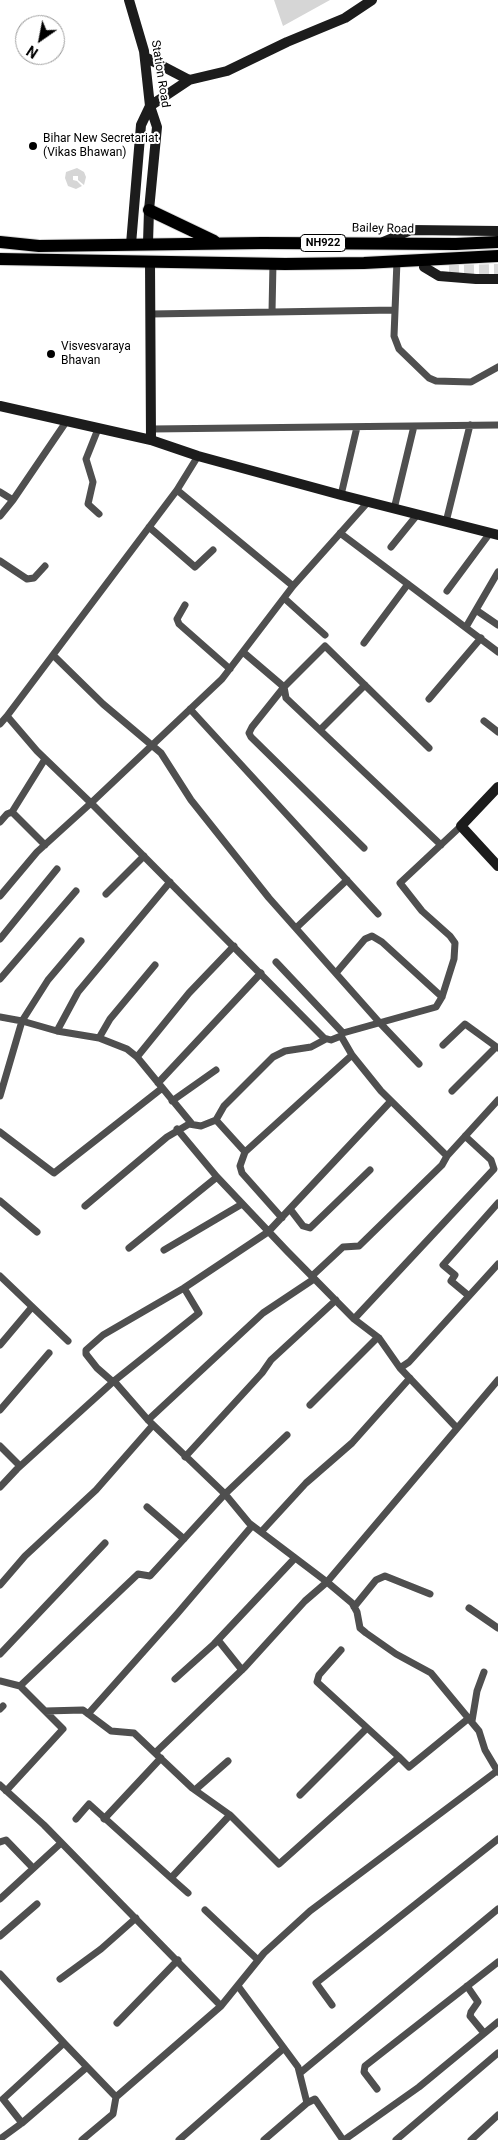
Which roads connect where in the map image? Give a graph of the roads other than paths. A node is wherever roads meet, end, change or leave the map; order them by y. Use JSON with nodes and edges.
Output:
{"nodes":[{"id":1,"x":129,"y":0,"type":"edge"},
{"id":2,"x":372,"y":0,"type":"edge"},
{"id":3,"x":145,"y":57,"type":"junction"},
{"id":4,"x":189,"y":80,"type":"junction"},
{"id":5,"x":150,"y":106,"type":"junction"},
{"id":6,"x":149,"y":210,"type":"junction"},
{"id":7,"x":498,"y":232,"type":"edge"},
{"id":8,"x":0,"y":242,"type":"edge"},
{"id":9,"x":498,"y":242,"type":"edge"},
{"id":10,"x":148,"y":243,"type":"junction"},
{"id":11,"x":218,"y":243,"type":"junction"},
{"id":12,"x":262,"y":243,"type":"junction"},
{"id":13,"x":382,"y":243,"type":"junction"},
{"id":14,"x":131,"y":244,"type":"junction"},
{"id":15,"x":498,"y":256,"type":"edge"},
{"id":16,"x":0,"y":259,"type":"edge"},
{"id":17,"x":150,"y":261,"type":"junction"},
{"id":18,"x":397,"y":261,"type":"junction"},
{"id":19,"x":279,"y":263,"type":"junction"},
{"id":20,"x":420,"y":263,"type":"junction"},
{"id":21,"x":448,"y":270,"type":"tunnel mouth"},
{"id":22,"x":498,"y":279,"type":"edge"},
{"id":23,"x":396,"y":310,"type":"junction"},
{"id":24,"x":272,"y":312,"type":"junction"},
{"id":25,"x":151,"y":314,"type":"junction"},
{"id":26,"x":498,"y":367,"type":"edge"},
{"id":27,"x":0,"y":406,"type":"edge"},
{"id":28,"x":66,"y":422,"type":"junction"},
{"id":29,"x":470,"y":425,"type":"junction"},
{"id":30,"x":498,"y":425,"type":"edge"},
{"id":31,"x":414,"y":426,"type":"junction"},
{"id":32,"x":357,"y":427,"type":"junction"},
{"id":33,"x":98,"y":429,"type":"junction"},
{"id":34,"x":152,"y":435,"type":"junction"},
{"id":35,"x":198,"y":456,"type":"junction"},
{"id":36,"x":177,"y":490,"type":"junction"},
{"id":37,"x":0,"y":492,"type":"edge"},
{"id":38,"x":341,"y":495,"type":"junction"},
{"id":39,"x":13,"y":500,"type":"junction"},
{"id":40,"x":368,"y":502,"type":"junction"},
{"id":41,"x":394,"y":509,"type":"junction"},
{"id":42,"x":99,"y":514,"type":"dead end"},
{"id":43,"x":417,"y":514,"type":"junction"},
{"id":44,"x":0,"y":516,"type":"edge"},
{"id":45,"x":446,"y":522,"type":"junction"},
{"id":46,"x":149,"y":527,"type":"junction"},
{"id":47,"x":340,"y":534,"type":"junction"},
{"id":48,"x":494,"y":534,"type":"edge"},
{"id":49,"x":392,"y":546,"type":"dead end"},
{"id":50,"x":213,"y":550,"type":"dead end"},
{"id":51,"x":0,"y":561,"type":"edge"},
{"id":52,"x":46,"y":566,"type":"dead end"},
{"id":53,"x":498,"y":572,"type":"edge"},
{"id":54,"x":408,"y":584,"type":"junction"},
{"id":55,"x":293,"y":586,"type":"junction"},
{"id":56,"x":447,"y":591,"type":"dead end"},
{"id":57,"x":284,"y":598,"type":"junction"},
{"id":58,"x":185,"y":605,"type":"dead end"},
{"id":59,"x":476,"y":610,"type":"junction"},
{"id":60,"x":498,"y":625,"type":"edge"},
{"id":61,"x":466,"y":627,"type":"junction"},
{"id":62,"x":325,"y":634,"type":"dead end"},
{"id":63,"x":481,"y":638,"type":"junction"},
{"id":64,"x":364,"y":643,"type":"dead end"},
{"id":65,"x":243,"y":652,"type":"junction"},
{"id":66,"x":498,"y":652,"type":"edge"},
{"id":67,"x":53,"y":655,"type":"junction"},
{"id":68,"x":230,"y":668,"type":"junction"},
{"id":69,"x":365,"y":685,"type":"junction"},
{"id":70,"x":284,"y":687,"type":"junction"},
{"id":71,"x":430,"y":700,"type":"dead end"},
{"id":72,"x":190,"y":709,"type":"junction"},
{"id":73,"x":7,"y":716,"type":"junction"},
{"id":74,"x":484,"y":721,"type":"dead end"},
{"id":75,"x":0,"y":724,"type":"edge"},
{"id":76,"x":320,"y":730,"type":"junction"},
{"id":77,"x":498,"y":732,"type":"edge"},
{"id":78,"x":152,"y":745,"type":"junction"},
{"id":79,"x":429,"y":748,"type":"dead end"},
{"id":80,"x":45,"y":759,"type":"junction"},
{"id":81,"x":498,"y":787,"type":"edge"},
{"id":82,"x":91,"y":803,"type":"junction"},
{"id":83,"x":12,"y":812,"type":"junction"},
{"id":84,"x":0,"y":822,"type":"edge"},
{"id":85,"x":462,"y":826,"type":"junction"},
{"id":86,"x":45,"y":845,"type":"junction"},
{"id":87,"x":441,"y":845,"type":"junction"},
{"id":88,"x":364,"y":848,"type":"dead end"},
{"id":89,"x":144,"y":856,"type":"junction"},
{"id":90,"x":498,"y":866,"type":"edge"},
{"id":91,"x":57,"y":869,"type":"dead end"},
{"id":92,"x":347,"y":880,"type":"junction"},
{"id":93,"x":170,"y":882,"type":"junction"},
{"id":94,"x":76,"y":891,"type":"dead end"},
{"id":95,"x":106,"y":894,"type":"dead end"},
{"id":96,"x":0,"y":896,"type":"edge"},
{"id":97,"x":378,"y":914,"type":"dead end"},
{"id":98,"x":296,"y":928,"type":"junction"},
{"id":99,"x":0,"y":939,"type":"edge"},
{"id":100,"x":81,"y":941,"type":"dead end"},
{"id":101,"x":234,"y":946,"type":"junction"},
{"id":102,"x":276,"y":962,"type":"dead end"},
{"id":103,"x":155,"y":965,"type":"dead end"},
{"id":104,"x":261,"y":973,"type":"junction"},
{"id":105,"x":336,"y":974,"type":"junction"},
{"id":106,"x":0,"y":979,"type":"edge"},
{"id":107,"x":442,"y":997,"type":"junction"},
{"id":108,"x":0,"y":1017,"type":"edge"},
{"id":109,"x":22,"y":1021,"type":"junction"},
{"id":110,"x":379,"y":1022,"type":"junction"},
{"id":111,"x":57,"y":1031,"type":"junction"},
{"id":112,"x":342,"y":1034,"type":"junction"},
{"id":113,"x":99,"y":1038,"type":"junction"},
{"id":114,"x":326,"y":1040,"type":"junction"},
{"id":115,"x":443,"y":1045,"type":"dead end"},
{"id":116,"x":497,"y":1047,"type":"edge"},
{"id":117,"x":352,"y":1055,"type":"junction"},
{"id":118,"x":137,"y":1057,"type":"junction"},
{"id":119,"x":419,"y":1064,"type":"dead end"},
{"id":120,"x":216,"y":1070,"type":"dead end"},
{"id":121,"x":157,"y":1090,"type":"junction"},
{"id":122,"x":452,"y":1091,"type":"dead end"},
{"id":123,"x":0,"y":1094,"type":"edge"},
{"id":124,"x":498,"y":1100,"type":"edge"},
{"id":125,"x":172,"y":1101,"type":"junction"},
{"id":126,"x":391,"y":1101,"type":"junction"},
{"id":127,"x":216,"y":1120,"type":"junction"},
{"id":128,"x":185,"y":1126,"type":"junction"},
{"id":129,"x":0,"y":1132,"type":"edge"},
{"id":130,"x":465,"y":1136,"type":"junction"},
{"id":131,"x":245,"y":1152,"type":"junction"},
{"id":132,"x":447,"y":1156,"type":"junction"},
{"id":133,"x":370,"y":1170,"type":"dead end"},
{"id":134,"x":217,"y":1177,"type":"junction"},
{"id":135,"x":0,"y":1201,"type":"edge"},
{"id":136,"x":498,"y":1203,"type":"edge"},
{"id":137,"x":242,"y":1204,"type":"junction"},
{"id":138,"x":85,"y":1206,"type":"dead end"},
{"id":139,"x":290,"y":1209,"type":"junction"},
{"id":140,"x":280,"y":1220,"type":"junction"},
{"id":141,"x":270,"y":1230,"type":"junction"},
{"id":142,"x":37,"y":1232,"type":"dead end"},
{"id":143,"x":129,"y":1248,"type":"dead end"},
{"id":144,"x":164,"y":1250,"type":"dead end"},
{"id":145,"x":498,"y":1264,"type":"edge"},
{"id":146,"x":315,"y":1274,"type":"junction"},
{"id":147,"x":0,"y":1276,"type":"edge"},
{"id":148,"x":184,"y":1288,"type":"junction"},
{"id":149,"x":469,"y":1296,"type":"junction"},
{"id":150,"x":336,"y":1300,"type":"junction"},
{"id":151,"x":32,"y":1307,"type":"junction"},
{"id":152,"x":357,"y":1316,"type":"junction"},
{"id":153,"x":379,"y":1338,"type":"junction"},
{"id":154,"x":68,"y":1341,"type":"dead end"},
{"id":155,"x":0,"y":1345,"type":"edge"},
{"id":156,"x":49,"y":1353,"type":"dead end"},
{"id":157,"x":404,"y":1365,"type":"junction"},
{"id":158,"x":410,"y":1378,"type":"junction"},
{"id":159,"x":498,"y":1380,"type":"edge"},
{"id":160,"x":112,"y":1383,"type":"junction"},
{"id":161,"x":310,"y":1405,"type":"dead end"},
{"id":162,"x":0,"y":1410,"type":"edge"},
{"id":163,"x":150,"y":1422,"type":"junction"},
{"id":164,"x":456,"y":1427,"type":"junction"},
{"id":165,"x":287,"y":1435,"type":"dead end"},
{"id":166,"x":0,"y":1446,"type":"edge"},
{"id":167,"x":185,"y":1457,"type":"junction"},
{"id":168,"x":20,"y":1466,"type":"junction"},
{"id":169,"x":0,"y":1487,"type":"edge"},
{"id":170,"x":225,"y":1494,"type":"junction"},
{"id":171,"x":147,"y":1507,"type":"dead end"},
{"id":172,"x":252,"y":1526,"type":"junction"},
{"id":173,"x":261,"y":1532,"type":"junction"},
{"id":174,"x":184,"y":1539,"type":"junction"},
{"id":175,"x":105,"y":1543,"type":"dead end"},
{"id":176,"x":295,"y":1558,"type":"junction"},
{"id":177,"x":327,"y":1582,"type":"junction"},
{"id":178,"x":0,"y":1585,"type":"edge"},
{"id":179,"x":430,"y":1594,"type":"dead end"},
{"id":180,"x":354,"y":1607,"type":"junction"},
{"id":181,"x":469,"y":1608,"type":"dead end"},
{"id":182,"x":498,"y":1628,"type":"edge"},
{"id":183,"x":218,"y":1640,"type":"junction"},
{"id":184,"x":341,"y":1650,"type":"dead end"},
{"id":185,"x":0,"y":1654,"type":"edge"},
{"id":186,"x":242,"y":1670,"type":"junction"},
{"id":187,"x":484,"y":1672,"type":"dead end"},
{"id":188,"x":175,"y":1679,"type":"dead end"},
{"id":189,"x":0,"y":1681,"type":"edge"},
{"id":190,"x":20,"y":1686,"type":"junction"},
{"id":191,"x":45,"y":1711,"type":"junction"},
{"id":192,"x":88,"y":1714,"type":"junction"},
{"id":193,"x":471,"y":1720,"type":"junction"},
{"id":194,"x":366,"y":1728,"type":"junction"},
{"id":195,"x":158,"y":1756,"type":"junction"},
{"id":196,"x":399,"y":1757,"type":"junction"},
{"id":197,"x":228,"y":1762,"type":"dead end"},
{"id":198,"x":498,"y":1772,"type":"edge"},
{"id":199,"x":0,"y":1785,"type":"edge"},
{"id":200,"x":195,"y":1790,"type":"junction"},
{"id":201,"x":6,"y":1791,"type":"junction"},
{"id":202,"x":300,"y":1796,"type":"dead end"},
{"id":203,"x":230,"y":1815,"type":"junction"},
{"id":204,"x":76,"y":1819,"type":"dead end"},
{"id":205,"x":104,"y":1819,"type":"junction"},
{"id":206,"x":498,"y":1839,"type":"edge"},
{"id":207,"x":0,"y":1842,"type":"edge"},
{"id":208,"x":61,"y":1843,"type":"junction"},
{"id":209,"x":33,"y":1868,"type":"junction"},
{"id":210,"x":171,"y":1878,"type":"junction"},
{"id":211,"x":188,"y":1893,"type":"dead end"},
{"id":212,"x":0,"y":1899,"type":"edge"},
{"id":213,"x":37,"y":1904,"type":"dead end"},
{"id":214,"x":498,"y":1909,"type":"edge"},
{"id":215,"x":205,"y":1910,"type":"dead end"},
{"id":216,"x":136,"y":1918,"type":"junction"},
{"id":217,"x":0,"y":1936,"type":"edge"},
{"id":218,"x":178,"y":1960,"type":"junction"},
{"id":219,"x":258,"y":1960,"type":"junction"},
{"id":220,"x":498,"y":1962,"type":"edge"},
{"id":221,"x":0,"y":1974,"type":"edge"},
{"id":222,"x":60,"y":1979,"type":"dead end"},
{"id":223,"x":238,"y":1986,"type":"junction"},
{"id":224,"x":467,"y":1986,"type":"junction"},
{"id":225,"x":332,"y":2005,"type":"dead end"},
{"id":226,"x":221,"y":2006,"type":"junction"},
{"id":227,"x":498,"y":2022,"type":"edge"},
{"id":228,"x":117,"y":2024,"type":"dead end"},
{"id":229,"x":484,"y":2033,"type":"junction"},
{"id":230,"x":64,"y":2043,"type":"junction"},
{"id":231,"x":284,"y":2048,"type":"junction"},
{"id":232,"x":498,"y":2053,"type":"edge"},
{"id":233,"x":87,"y":2067,"type":"junction"},
{"id":234,"x":300,"y":2073,"type":"junction"},
{"id":235,"x":377,"y":2088,"type":"dead end"},
{"id":236,"x":116,"y":2097,"type":"junction"},
{"id":237,"x":2,"y":2100,"type":"edge"},
{"id":238,"x":307,"y":2102,"type":"junction"},
{"id":239,"x":498,"y":2115,"type":"edge"},
{"id":240,"x":22,"y":2123,"type":"junction"},
{"id":241,"x":0,"y":2139,"type":"edge"},
{"id":242,"x":82,"y":2140,"type":"edge"},
{"id":243,"x":180,"y":2140,"type":"edge"},
{"id":244,"x":264,"y":2140,"type":"edge"},
{"id":245,"x":343,"y":2140,"type":"edge"},
{"id":246,"x":396,"y":2140,"type":"edge"},
{"id":247,"x":471,"y":2140,"type":"edge"}],
"edges":[{"from":1,"to":3,"type":"street","name":"Station Road"},
{"from":2,"to":4,"type":"street"},
{"from":3,"to":4,"type":"street"},
{"from":3,"to":5,"type":"street","name":"Station Road"},
{"from":4,"to":5,"type":"street"},
{"from":5,"to":6,"type":"street","name":"Station Road"},
{"from":5,"to":14,"type":"street"},
{"from":6,"to":10,"type":"street","name":"Station Road"},
{"from":6,"to":11,"type":"highway"},
{"from":7,"to":13,"type":"street"},
{"from":8,"to":14,"type":"highway","number":"NH922"},
{"from":9,"to":13,"type":"highway","name":"Bailey Road","number":"NH922"},
{"from":10,"to":11,"type":"highway","name":"Bailey Road","number":"NH922"},
{"from":10,"to":14,"type":"highway","number":"NH922"},
{"from":11,"to":12,"type":"highway","name":"Bailey Road","number":"NH922"},
{"from":12,"to":13,"type":"highway","name":"Bailey Road","number":"NH922"},
{"from":12,"to":19,"type":"highway"},
{"from":15,"to":20,"type":"highway","number":"NH922"},
{"from":16,"to":17,"type":"highway","number":"NH922"},
{"from":17,"to":19,"type":"highway","number":"NH922"},
{"from":17,"to":25,"type":"street"},
{"from":18,"to":19,"type":"highway","number":"NH922"},
{"from":18,"to":20,"type":"highway","number":"NH922"},
{"from":18,"to":23,"type":"street"},
{"from":19,"to":24,"type":"street"},
{"from":20,"to":21,"type":"street"},
{"from":20,"to":22,"type":"street"},
{"from":23,"to":24,"type":"street"},
{"from":23,"to":26,"type":"street"},
{"from":24,"to":25,"type":"street"},
{"from":25,"to":34,"type":"street"},
{"from":27,"to":28,"type":"street"},
{"from":28,"to":33,"type":"street"},
{"from":28,"to":39,"type":"street"},
{"from":29,"to":30,"type":"street"},
{"from":29,"to":31,"type":"street"},
{"from":29,"to":45,"type":"street"},
{"from":31,"to":32,"type":"street"},
{"from":31,"to":41,"type":"street"},
{"from":32,"to":34,"type":"street"},
{"from":32,"to":38,"type":"street"},
{"from":33,"to":34,"type":"street"},
{"from":33,"to":42,"type":"street"},
{"from":34,"to":35,"type":"street"},
{"from":35,"to":36,"type":"street"},
{"from":35,"to":38,"type":"street"},
{"from":36,"to":46,"type":"street"},
{"from":36,"to":55,"type":"street"},
{"from":37,"to":39,"type":"street"},
{"from":38,"to":40,"type":"street"},
{"from":39,"to":44,"type":"street"},
{"from":40,"to":41,"type":"street"},
{"from":40,"to":47,"type":"street"},
{"from":41,"to":43,"type":"street"},
{"from":43,"to":45,"type":"street"},
{"from":43,"to":49,"type":"street"},
{"from":45,"to":48,"type":"street"},
{"from":46,"to":50,"type":"street"},
{"from":46,"to":67,"type":"street"},
{"from":47,"to":54,"type":"street"},
{"from":47,"to":55,"type":"street"},
{"from":48,"to":56,"type":"street"},
{"from":51,"to":52,"type":"street"},
{"from":53,"to":59,"type":"street"},
{"from":54,"to":61,"type":"street"},
{"from":54,"to":64,"type":"street"},
{"from":55,"to":57,"type":"street"},
{"from":57,"to":62,"type":"street"},
{"from":57,"to":65,"type":"street"},
{"from":58,"to":68,"type":"street"},
{"from":59,"to":60,"type":"street"},
{"from":59,"to":61,"type":"street"},
{"from":61,"to":63,"type":"street"},
{"from":63,"to":66,"type":"street"},
{"from":63,"to":71,"type":"street"},
{"from":65,"to":68,"type":"street"},
{"from":65,"to":70,"type":"street"},
{"from":67,"to":73,"type":"street"},
{"from":67,"to":78,"type":"street"},
{"from":68,"to":72,"type":"street"},
{"from":69,"to":70,"type":"street"},
{"from":69,"to":76,"type":"street"},
{"from":69,"to":79,"type":"street"},
{"from":70,"to":76,"type":"street"},
{"from":70,"to":88,"type":"street"},
{"from":72,"to":78,"type":"street"},
{"from":72,"to":92,"type":"street"},
{"from":73,"to":75,"type":"street"},
{"from":73,"to":80,"type":"street"},
{"from":74,"to":77,"type":"street"},
{"from":76,"to":87,"type":"street"},
{"from":78,"to":82,"type":"street"},
{"from":78,"to":98,"type":"street"},
{"from":80,"to":82,"type":"street"},
{"from":80,"to":83,"type":"street"},
{"from":81,"to":85,"type":"street"},
{"from":82,"to":86,"type":"street"},
{"from":82,"to":89,"type":"street"},
{"from":83,"to":84,"type":"street"},
{"from":83,"to":86,"type":"street"},
{"from":85,"to":87,"type":"street"},
{"from":85,"to":90,"type":"street"},
{"from":86,"to":96,"type":"street"},
{"from":87,"to":107,"type":"street"},
{"from":89,"to":93,"type":"street"},
{"from":89,"to":95,"type":"street"},
{"from":91,"to":99,"type":"street"},
{"from":92,"to":97,"type":"street"},
{"from":92,"to":98,"type":"street"},
{"from":93,"to":101,"type":"street"},
{"from":93,"to":111,"type":"street"},
{"from":94,"to":106,"type":"street"},
{"from":98,"to":105,"type":"street"},
{"from":100,"to":109,"type":"street"},
{"from":101,"to":104,"type":"street"},
{"from":101,"to":118,"type":"street"},
{"from":102,"to":112,"type":"street"},
{"from":103,"to":113,"type":"street"},
{"from":104,"to":114,"type":"street"},
{"from":104,"to":121,"type":"street"},
{"from":105,"to":107,"type":"street"},
{"from":105,"to":110,"type":"street"},
{"from":107,"to":110,"type":"street"},
{"from":108,"to":109,"type":"street"},
{"from":109,"to":111,"type":"street"},
{"from":109,"to":123,"type":"street"},
{"from":110,"to":112,"type":"street"},
{"from":110,"to":119,"type":"street"},
{"from":111,"to":113,"type":"street"},
{"from":112,"to":114,"type":"street"},
{"from":112,"to":117,"type":"street"},
{"from":113,"to":118,"type":"street"},
{"from":114,"to":127,"type":"street"},
{"from":115,"to":116,"type":"street"},
{"from":116,"to":122,"type":"street"},
{"from":117,"to":126,"type":"street"},
{"from":117,"to":131,"type":"street"},
{"from":118,"to":121,"type":"street"},
{"from":120,"to":125,"type":"street"},
{"from":121,"to":125,"type":"street"},
{"from":121,"to":129,"type":"street"},
{"from":124,"to":130,"type":"street"},
{"from":125,"to":128,"type":"street"},
{"from":126,"to":132,"type":"street"},
{"from":126,"to":139,"type":"street"},
{"from":127,"to":128,"type":"street"},
{"from":127,"to":131,"type":"street"},
{"from":128,"to":134,"type":"street"},
{"from":128,"to":138,"type":"street"},
{"from":130,"to":132,"type":"street"},
{"from":130,"to":152,"type":"street"},
{"from":131,"to":140,"type":"street"},
{"from":132,"to":146,"type":"street"},
{"from":133,"to":139,"type":"street"},
{"from":134,"to":137,"type":"street"},
{"from":134,"to":143,"type":"street"},
{"from":135,"to":142,"type":"street"},
{"from":136,"to":149,"type":"street"},
{"from":137,"to":141,"type":"street"},
{"from":137,"to":144,"type":"street"},
{"from":139,"to":140,"type":"street"},
{"from":140,"to":141,"type":"street"},
{"from":141,"to":146,"type":"street"},
{"from":141,"to":148,"type":"street"},
{"from":145,"to":149,"type":"street"},
{"from":146,"to":150,"type":"street"},
{"from":146,"to":163,"type":"street"},
{"from":147,"to":151,"type":"street"},
{"from":148,"to":160,"type":"street"},
{"from":148,"to":160,"type":"street"},
{"from":149,"to":157,"type":"street"},
{"from":150,"to":152,"type":"street"},
{"from":150,"to":167,"type":"street"},
{"from":151,"to":154,"type":"street"},
{"from":151,"to":155,"type":"street"},
{"from":152,"to":153,"type":"street"},
{"from":153,"to":157,"type":"street"},
{"from":153,"to":161,"type":"street"},
{"from":156,"to":162,"type":"street"},
{"from":157,"to":158,"type":"street"},
{"from":158,"to":164,"type":"street"},
{"from":158,"to":173,"type":"street"},
{"from":159,"to":164,"type":"street"},
{"from":160,"to":163,"type":"street"},
{"from":160,"to":168,"type":"street"},
{"from":163,"to":167,"type":"street"},
{"from":163,"to":178,"type":"street"},
{"from":164,"to":177,"type":"street"},
{"from":165,"to":170,"type":"street"},
{"from":166,"to":168,"type":"street"},
{"from":167,"to":170,"type":"street"},
{"from":168,"to":169,"type":"street"},
{"from":170,"to":172,"type":"street"},
{"from":170,"to":174,"type":"street"},
{"from":171,"to":174,"type":"street"},
{"from":172,"to":173,"type":"street"},
{"from":172,"to":192,"type":"street"},
{"from":173,"to":176,"type":"street"},
{"from":174,"to":190,"type":"street"},
{"from":175,"to":185,"type":"street"},
{"from":176,"to":177,"type":"street"},
{"from":176,"to":183,"type":"street"},
{"from":177,"to":180,"type":"street"},
{"from":177,"to":186,"type":"street"},
{"from":179,"to":180,"type":"street"},
{"from":180,"to":193,"type":"street"},
{"from":181,"to":182,"type":"street"},
{"from":183,"to":186,"type":"street"},
{"from":183,"to":188,"type":"street"},
{"from":184,"to":194,"type":"street"},
{"from":186,"to":195,"type":"street"},
{"from":187,"to":193,"type":"street"},
{"from":189,"to":190,"type":"street"},
{"from":190,"to":191,"type":"street"},
{"from":191,"to":192,"type":"street"},
{"from":191,"to":201,"type":"street"},
{"from":192,"to":195,"type":"street"},
{"from":193,"to":196,"type":"street"},
{"from":193,"to":198,"type":"street"},
{"from":194,"to":196,"type":"street"},
{"from":194,"to":202,"type":"street"},
{"from":195,"to":200,"type":"street"},
{"from":195,"to":205,"type":"street"},
{"from":196,"to":203,"type":"street"},
{"from":197,"to":200,"type":"street"},
{"from":198,"to":219,"type":"street"},
{"from":199,"to":201,"type":"street"},
{"from":200,"to":203,"type":"street"},
{"from":201,"to":208,"type":"street"},
{"from":203,"to":210,"type":"street"},
{"from":204,"to":205,"type":"street"},
{"from":205,"to":210,"type":"street"},
{"from":206,"to":225,"type":"street"},
{"from":207,"to":209,"type":"street"},
{"from":208,"to":209,"type":"street"},
{"from":208,"to":216,"type":"street"},
{"from":209,"to":212,"type":"street"},
{"from":210,"to":211,"type":"street"},
{"from":213,"to":217,"type":"street"},
{"from":214,"to":234,"type":"street"},
{"from":215,"to":219,"type":"street"},
{"from":216,"to":218,"type":"street"},
{"from":216,"to":222,"type":"street"},
{"from":218,"to":226,"type":"street"},
{"from":218,"to":228,"type":"street"},
{"from":219,"to":223,"type":"street"},
{"from":220,"to":224,"type":"street"},
{"from":221,"to":230,"type":"street"},
{"from":223,"to":226,"type":"street"},
{"from":223,"to":231,"type":"street"},
{"from":224,"to":229,"type":"street"},
{"from":224,"to":235,"type":"street"},
{"from":226,"to":236,"type":"street"},
{"from":227,"to":229,"type":"street"},
{"from":229,"to":245,"type":"street"},
{"from":230,"to":233,"type":"street"},
{"from":230,"to":237,"type":"street"},
{"from":231,"to":234,"type":"street"},
{"from":231,"to":243,"type":"street"},
{"from":232,"to":246,"type":"street"},
{"from":233,"to":236,"type":"street"},
{"from":233,"to":240,"type":"street"},
{"from":234,"to":238,"type":"street"},
{"from":236,"to":242,"type":"street"},
{"from":237,"to":240,"type":"street"},
{"from":238,"to":244,"type":"street"},
{"from":238,"to":245,"type":"street"},
{"from":239,"to":247,"type":"street"},
{"from":240,"to":241,"type":"street"}]}
